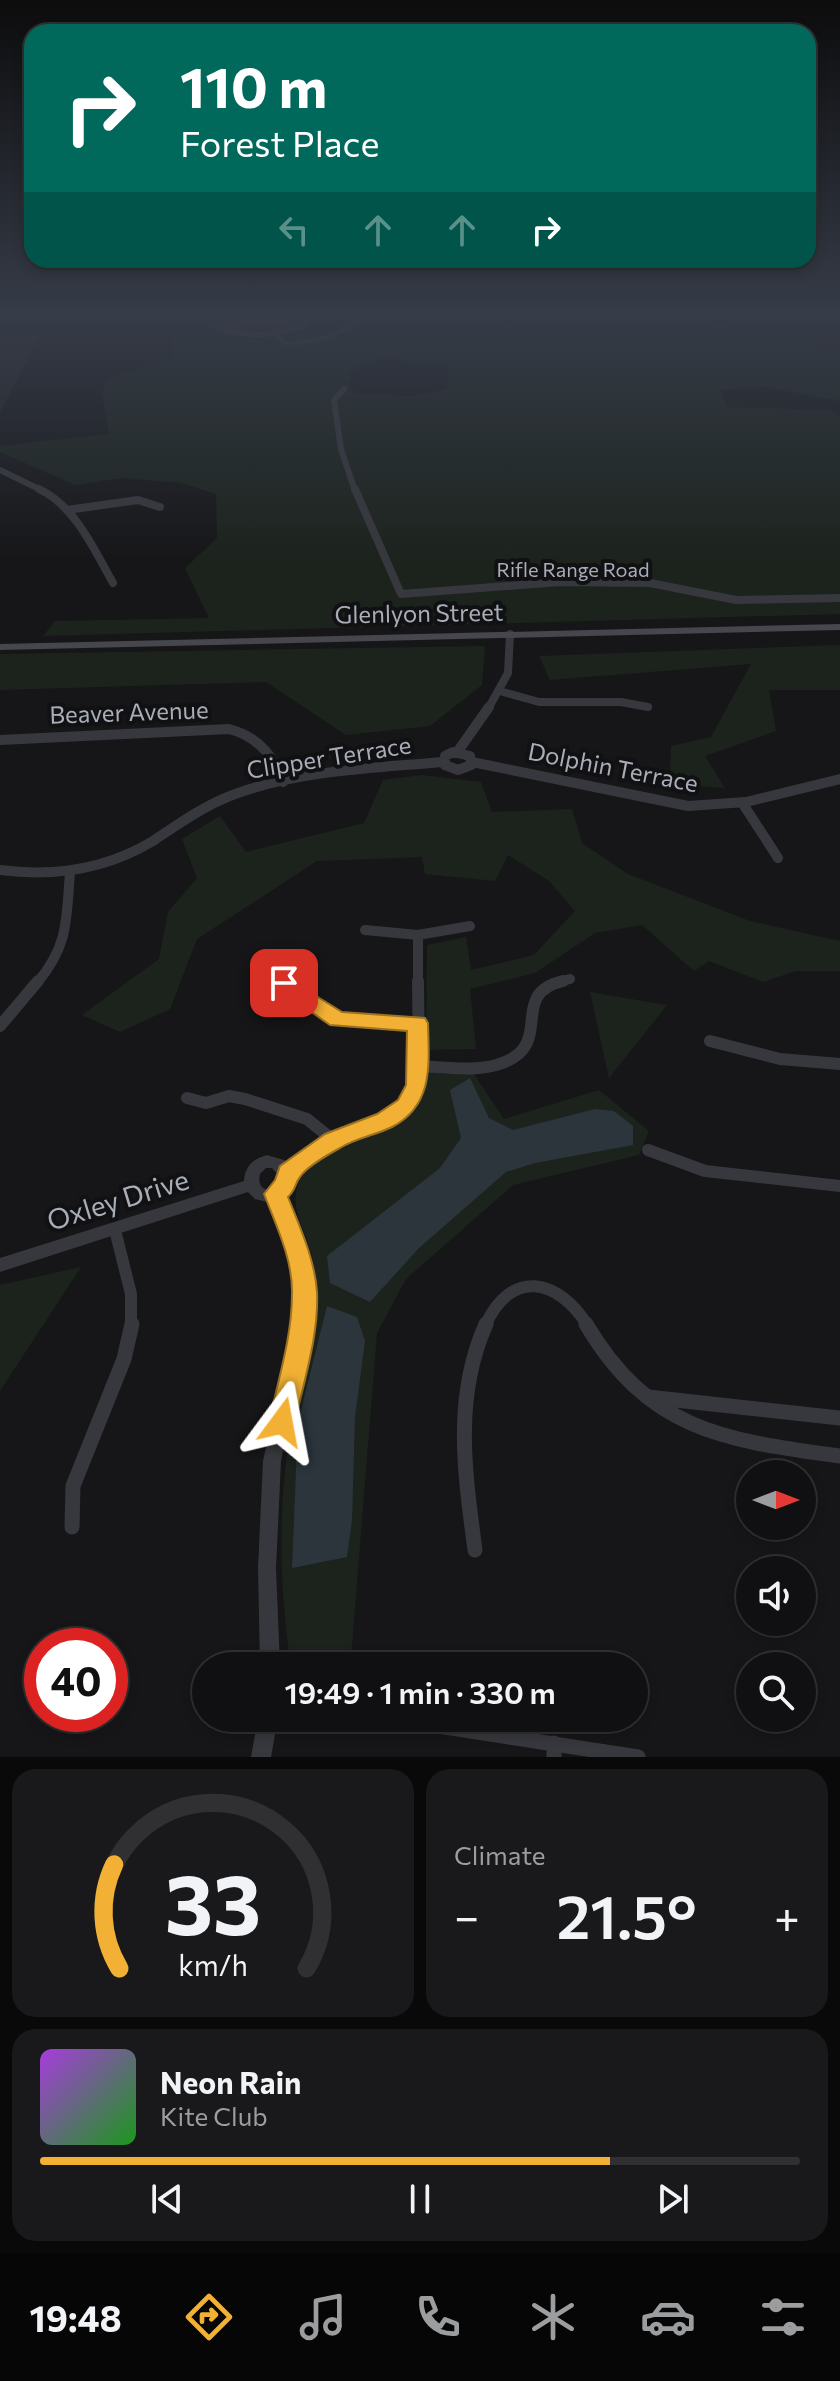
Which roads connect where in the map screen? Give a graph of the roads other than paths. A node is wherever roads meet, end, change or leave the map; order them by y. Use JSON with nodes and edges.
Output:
{"nodes":[{"id":1,"x":336,"y":398,"type":"edge"},
{"id":2,"x":0,"y":470,"type":"edge"},
{"id":3,"x":160,"y":507,"type":"dead end"},
{"id":4,"x":67,"y":510,"type":"junction"},
{"id":5,"x":113,"y":583,"type":"dead end"},
{"id":6,"x":840,"y":598,"type":"edge"},
{"id":7,"x":840,"y":627,"type":"edge"},
{"id":8,"x":510,"y":634,"type":"junction"},
{"id":9,"x":0,"y":647,"type":"edge"},
{"id":10,"x":503,"y":692,"type":"junction"},
{"id":11,"x":648,"y":707,"type":"dead end"},
{"id":12,"x":0,"y":740,"type":"edge"},
{"id":13,"x":458,"y":751,"type":"junction"},
{"id":14,"x":443,"y":762,"type":"junction"},
{"id":15,"x":472,"y":762,"type":"junction"},
{"id":16,"x":840,"y":779,"type":"edge"},
{"id":17,"x":283,"y":782,"type":"junction"},
{"id":18,"x":743,"y":804,"type":"junction"},
{"id":19,"x":778,"y":858,"type":"dead end"},
{"id":20,"x":0,"y":870,"type":"edge"},
{"id":21,"x":70,"y":873,"type":"junction"},
{"id":22,"x":470,"y":926,"type":"dead end"},
{"id":23,"x":365,"y":930,"type":"dead end"},
{"id":24,"x":418,"y":935,"type":"junction"},
{"id":25,"x":269,"y":979,"type":"dead end"},
{"id":26,"x":570,"y":979,"type":"dead end"},
{"id":27,"x":417,"y":1023,"type":"junction"},
{"id":28,"x":0,"y":1026,"type":"edge"},
{"id":29,"x":710,"y":1041,"type":"dead end"},
{"id":30,"x":840,"y":1064,"type":"edge"},
{"id":31,"x":419,"y":1066,"type":"junction"},
{"id":32,"x":187,"y":1098,"type":"dead end"},
{"id":33,"x":333,"y":1140,"type":"junction"},
{"id":34,"x":648,"y":1150,"type":"dead end"},
{"id":35,"x":288,"y":1173,"type":"junction"},
{"id":36,"x":251,"y":1185,"type":"junction"},
{"id":37,"x":840,"y":1186,"type":"edge"},
{"id":38,"x":275,"y":1194,"type":"junction"},
{"id":39,"x":115,"y":1230,"type":"junction"},
{"id":40,"x":0,"y":1265,"type":"edge"},
{"id":41,"x":646,"y":1396,"type":"junction"},
{"id":42,"x":840,"y":1418,"type":"edge"},
{"id":43,"x":840,"y":1456,"type":"edge"},
{"id":44,"x":72,"y":1527,"type":"dead end"},
{"id":45,"x":475,"y":1550,"type":"dead end"},
{"id":46,"x":270,"y":1652,"type":"edge"},
{"id":47,"x":265,"y":1732,"type":"edge"},
{"id":48,"x":460,"y":1732,"type":"edge"},
{"id":49,"x":554,"y":1750,"type":"edge"},
{"id":50,"x":261,"y":1757,"type":"edge"},
{"id":51,"x":638,"y":1757,"type":"edge"}],
"edges":[{"from":1,"to":6,"type":"street","name":"Rifle Range Road"},
{"from":2,"to":4,"type":"street"},
{"from":3,"to":4,"type":"street"},
{"from":4,"to":5,"type":"street"},
{"from":7,"to":8,"type":"main road","name":"Glenlyon Street"},
{"from":8,"to":9,"type":"main road","name":"Glenlyon Street"},
{"from":8,"to":10,"type":"street"},
{"from":10,"to":11,"type":"street"},
{"from":10,"to":13,"type":"street"},
{"from":12,"to":17,"type":"street","name":"Beaver Avenue"},
{"from":13,"to":14,"type":"street"},
{"from":13,"to":15,"type":"street"},
{"from":14,"to":15,"type":"street"},
{"from":14,"to":17,"type":"street","name":"Clipper Terrace"},
{"from":15,"to":18,"type":"street","name":"Dolphin Terrace"},
{"from":16,"to":18,"type":"street","name":"Dolphin Terrace"},
{"from":17,"to":21,"type":"street","name":"Clipper Terrace"},
{"from":18,"to":19,"type":"street"},
{"from":20,"to":21,"type":"street","name":"Clipper Terrace"},
{"from":21,"to":28,"type":"street"},
{"from":22,"to":24,"type":"street"},
{"from":23,"to":24,"type":"street"},
{"from":24,"to":27,"type":"street"},
{"from":25,"to":27,"type":"street"},
{"from":26,"to":31,"type":"street"},
{"from":27,"to":31,"type":"street"},
{"from":29,"to":30,"type":"street"},
{"from":31,"to":33,"type":"street"},
{"from":32,"to":33,"type":"street"},
{"from":33,"to":35,"type":"street"},
{"from":34,"to":37,"type":"street"},
{"from":35,"to":36,"type":"street"},
{"from":35,"to":38,"type":"street"},
{"from":36,"to":38,"type":"street"},
{"from":36,"to":39,"type":"street","name":"Oxley Drive"},
{"from":38,"to":46,"type":"street"},
{"from":39,"to":40,"type":"street","name":"Oxley Drive"},
{"from":39,"to":44,"type":"street"},
{"from":41,"to":42,"type":"street"},
{"from":41,"to":43,"type":"street"},
{"from":41,"to":45,"type":"street"},
{"from":47,"to":50,"type":"street"},
{"from":48,"to":49,"type":"street"},
{"from":49,"to":51,"type":"street"}]}
